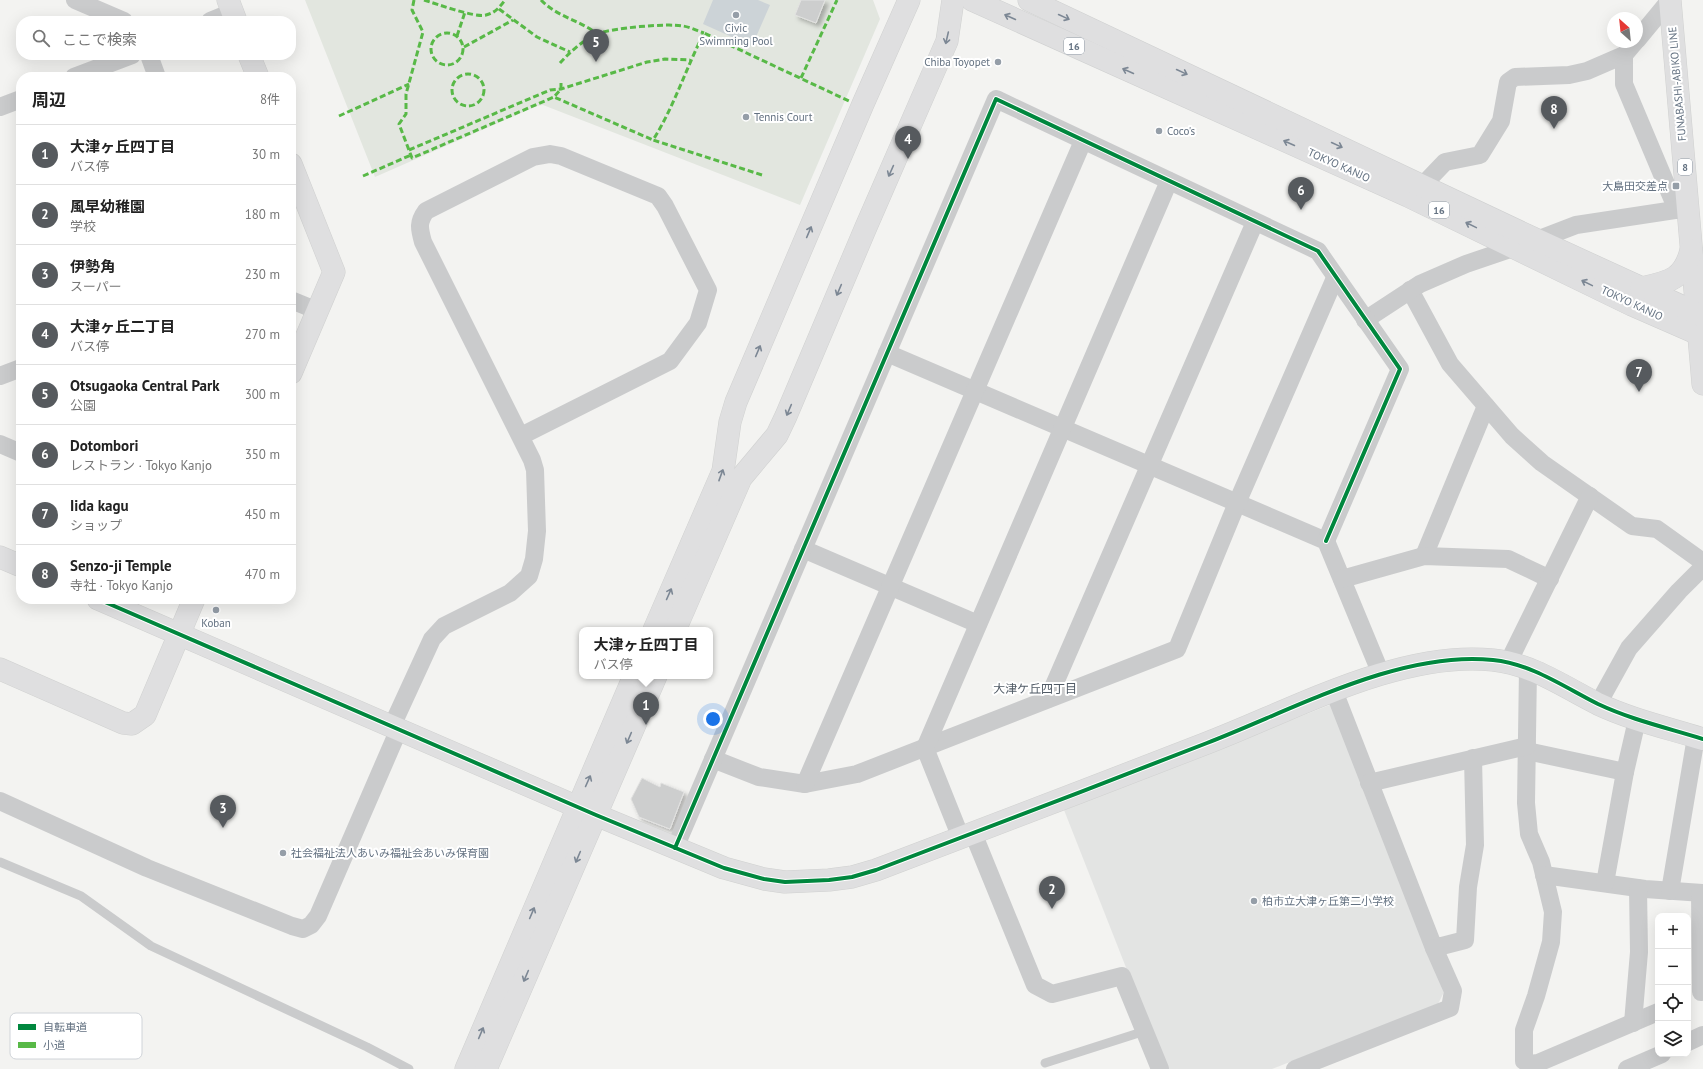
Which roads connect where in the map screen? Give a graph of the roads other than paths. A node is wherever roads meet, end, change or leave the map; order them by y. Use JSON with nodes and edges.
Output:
{"nodes":[{"id":1,"x":75,"y":0,"type":"edge"},
{"id":2,"x":909,"y":0,"type":"edge"},
{"id":3,"x":953,"y":0,"type":"edge"},
{"id":4,"x":972,"y":0,"type":"edge"},
{"id":5,"x":1029,"y":0,"type":"edge"},
{"id":6,"x":1670,"y":0,"type":"edge"},
{"id":7,"x":232,"y":11,"type":"edge"},
{"id":8,"x":112,"y":16,"type":"edge"},
{"id":9,"x":221,"y":16,"type":"edge"},
{"id":10,"x":1643,"y":33,"type":"edge"},
{"id":11,"x":1628,"y":48,"type":"edge"},
{"id":12,"x":1632,"y":48,"type":"edge"},
{"id":13,"x":121,"y":60,"type":"edge"},
{"id":14,"x":151,"y":60,"type":"edge"},
{"id":15,"x":251,"y":60,"type":"edge"},
{"id":16,"x":95,"y":72,"type":"edge"},
{"id":17,"x":155,"y":72,"type":"edge"},
{"id":18,"x":256,"y":72,"type":"edge"},
{"id":19,"x":16,"y":100,"type":"edge"},
{"id":20,"x":0,"y":107,"type":"edge"},
{"id":21,"x":1083,"y":141,"type":"junction"},
{"id":22,"x":296,"y":177,"type":"edge"},
{"id":23,"x":1169,"y":181,"type":"junction"},
{"id":24,"x":1423,"y":185,"type":"junction"},
{"id":25,"x":1690,"y":211,"type":"edge"},
{"id":26,"x":1255,"y":222,"type":"junction"},
{"id":27,"x":1537,"y":240,"type":"junction"},
{"id":28,"x":1516,"y":247,"type":"junction"},
{"id":29,"x":1691,"y":250,"type":"junction"},
{"id":30,"x":1335,"y":278,"type":"junction"},
{"id":31,"x":1641,"y":288,"type":"junction"},
{"id":32,"x":1410,"y":290,"type":"junction"},
{"id":33,"x":296,"y":302,"type":"edge"},
{"id":34,"x":318,"y":311,"type":"junction"},
{"id":35,"x":1365,"y":320,"type":"junction"},
{"id":36,"x":1700,"y":325,"type":"edge"},
{"id":37,"x":886,"y":353,"type":"junction"},
{"id":38,"x":296,"y":362,"type":"edge"},
{"id":39,"x":16,"y":370,"type":"edge"},
{"id":40,"x":0,"y":376,"type":"edge"},
{"id":41,"x":1703,"y":384,"type":"edge"},
{"id":42,"x":975,"y":390,"type":"junction"},
{"id":43,"x":1486,"y":406,"type":"junction"},
{"id":44,"x":1062,"y":428,"type":"junction"},
{"id":45,"x":521,"y":436,"type":"junction"},
{"id":46,"x":0,"y":444,"type":"edge"},
{"id":47,"x":16,"y":451,"type":"edge"},
{"id":48,"x":1148,"y":466,"type":"junction"},
{"id":49,"x":1590,"y":496,"type":"junction"},
{"id":50,"x":1237,"y":503,"type":"junction"},
{"id":51,"x":1326,"y":541,"type":"junction"},
{"id":52,"x":803,"y":549,"type":"junction"},
{"id":53,"x":1424,"y":556,"type":"junction"},
{"id":54,"x":0,"y":557,"type":"edge"},
{"id":55,"x":1703,"y":562,"type":"edge"},
{"id":56,"x":16,"y":564,"type":"edge"},
{"id":57,"x":1703,"y":568,"type":"edge"},
{"id":58,"x":1342,"y":579,"type":"junction"},
{"id":59,"x":1550,"y":579,"type":"junction"},
{"id":60,"x":890,"y":586,"type":"junction"},
{"id":61,"x":113,"y":604,"type":"edge"},
{"id":62,"x":192,"y":604,"type":"edge"},
{"id":63,"x":978,"y":624,"type":"junction"},
{"id":64,"x":655,"y":627,"type":"edge"},
{"id":65,"x":676,"y":627,"type":"edge"},
{"id":66,"x":179,"y":634,"type":"junction"},
{"id":67,"x":1518,"y":666,"type":"junction"},
{"id":68,"x":0,"y":669,"type":"edge"},
{"id":69,"x":1381,"y":674,"type":"junction"},
{"id":70,"x":633,"y":679,"type":"edge"},
{"id":71,"x":654,"y":679,"type":"edge"},
{"id":72,"x":1334,"y":691,"type":"junction"},
{"id":73,"x":1048,"y":699,"type":"junction"},
{"id":74,"x":1598,"y":704,"type":"junction"},
{"id":75,"x":1637,"y":720,"type":"junction"},
{"id":76,"x":396,"y":727,"type":"junction"},
{"id":77,"x":1699,"y":738,"type":"edge"},
{"id":78,"x":925,"y":748,"type":"junction"},
{"id":79,"x":1527,"y":748,"type":"junction"},
{"id":80,"x":1472,"y":758,"type":"junction"},
{"id":81,"x":713,"y":759,"type":"junction"},
{"id":82,"x":1625,"y":772,"type":"junction"},
{"id":83,"x":1369,"y":782,"type":"junction"},
{"id":84,"x":805,"y":784,"type":"junction"},
{"id":85,"x":0,"y":801,"type":"edge"},
{"id":86,"x":586,"y":811,"type":"junction"},
{"id":87,"x":967,"y":835,"type":"junction"},
{"id":88,"x":675,"y":848,"type":"junction"},
{"id":89,"x":0,"y":862,"type":"edge"},
{"id":90,"x":1544,"y":875,"type":"junction"},
{"id":91,"x":1605,"y":883,"type":"junction"},
{"id":92,"x":1638,"y":888,"type":"junction"},
{"id":93,"x":1670,"y":891,"type":"junction"},
{"id":94,"x":1701,"y":893,"type":"edge"},
{"id":95,"x":1434,"y":948,"type":"junction"},
{"id":96,"x":1697,"y":994,"type":"edge"},
{"id":97,"x":1655,"y":1013,"type":"edge"},
{"id":98,"x":1633,"y":1023,"type":"junction"},
{"id":99,"x":1145,"y":1032,"type":"junction"},
{"id":100,"x":1703,"y":1035,"type":"edge"},
{"id":101,"x":1691,"y":1041,"type":"edge"},
{"id":102,"x":1661,"y":1059,"type":"edge"},
{"id":103,"x":1045,"y":1062,"type":"dead end"},
{"id":104,"x":1528,"y":1066,"type":"edge"},
{"id":105,"x":409,"y":1069,"type":"edge"},
{"id":106,"x":466,"y":1069,"type":"edge"},
{"id":107,"x":486,"y":1069,"type":"edge"},
{"id":108,"x":1160,"y":1069,"type":"edge"},
{"id":109,"x":1295,"y":1069,"type":"edge"},
{"id":110,"x":1627,"y":1069,"type":"edge"}],
"edges":[{"from":1,"to":8,"type":"street"},
{"from":64,"to":2,"type":"main road","one_way":true},
{"from":3,"to":65,"type":"main road","one_way":true},
{"from":28,"to":4,"type":"main road","name":"TOKYO KANJO","number":"16","one_way":true},
{"from":5,"to":24,"type":"main road","name":"TOKYO KANJO","number":"16","one_way":true},
{"from":6,"to":10,"type":"street"},
{"from":6,"to":25,"type":"main road","name":"FUNABASHI-ABIKO LINE","number":"8"},
{"from":7,"to":9,"type":"street"},
{"from":11,"to":24,"type":"street"},
{"from":12,"to":25,"type":"street"},
{"from":13,"to":16,"type":"street"},
{"from":14,"to":17,"type":"street"},
{"from":15,"to":18,"type":"main road"},
{"from":19,"to":20,"type":"street"},
{"from":21,"to":23,"type":"street"},
{"from":21,"to":37,"type":"street"},
{"from":21,"to":42,"type":"street"},
{"from":22,"to":34,"type":"main road"},
{"from":23,"to":26,"type":"street"},
{"from":23,"to":44,"type":"street"},
{"from":24,"to":27,"type":"main road","name":"TOKYO KANJO","number":"16"},
{"from":25,"to":27,"type":"street"},
{"from":25,"to":29,"type":"main road","name":"FUNABASHI-ABIKO LINE","number":"8"},
{"from":26,"to":30,"type":"street"},
{"from":26,"to":48,"type":"street"},
{"from":27,"to":31,"type":"main road","name":"TOKYO KANJO","number":"16"},
{"from":28,"to":32,"type":"street"},
{"from":36,"to":28,"type":"main road","name":"TOKYO KANJO","number":"16","one_way":true},
{"from":29,"to":31,"type":"main road"},
{"from":29,"to":36,"type":"main road","name":"FUNABASHI-ABIKO LINE","number":"8"},
{"from":30,"to":35,"type":"street"},
{"from":30,"to":50,"type":"street"},
{"from":31,"to":36,"type":"main road","name":"TOKYO KANJO","number":"16"},
{"from":32,"to":35,"type":"street"},
{"from":32,"to":43,"type":"street"},
{"from":33,"to":34,"type":"street"},
{"from":34,"to":38,"type":"main road"},
{"from":35,"to":51,"type":"street"},
{"from":36,"to":41,"type":"main road","name":"FUNABASHI-ABIKO LINE","number":"8"},
{"from":37,"to":42,"type":"street"},
{"from":37,"to":52,"type":"street"},
{"from":39,"to":40,"type":"street"},
{"from":42,"to":44,"type":"street"},
{"from":42,"to":60,"type":"street"},
{"from":43,"to":49,"type":"street"},
{"from":43,"to":53,"type":"street"},
{"from":44,"to":48,"type":"street"},
{"from":44,"to":63,"type":"street"},
{"from":45,"to":45,"type":"street"},
{"from":45,"to":76,"type":"street"},
{"from":46,"to":47,"type":"street"},
{"from":48,"to":50,"type":"street"},
{"from":48,"to":73,"type":"street"},
{"from":49,"to":55,"type":"street"},
{"from":49,"to":59,"type":"street"},
{"from":50,"to":51,"type":"street"},
{"from":50,"to":73,"type":"street"},
{"from":51,"to":58,"type":"street"},
{"from":52,"to":60,"type":"street"},
{"from":52,"to":81,"type":"street"},
{"from":53,"to":58,"type":"street"},
{"from":53,"to":59,"type":"street"},
{"from":54,"to":56,"type":"main road"},
{"from":57,"to":74,"type":"street"},
{"from":58,"to":69,"type":"street"},
{"from":59,"to":67,"type":"street"},
{"from":60,"to":63,"type":"street"},
{"from":60,"to":84,"type":"street"},
{"from":61,"to":66,"type":"main road"},
{"from":62,"to":66,"type":"main road"},
{"from":63,"to":78,"type":"street"},
{"from":66,"to":68,"type":"main road"},
{"from":66,"to":76,"type":"main road"},
{"from":67,"to":69,"type":"main road"},
{"from":67,"to":74,"type":"main road"},
{"from":67,"to":79,"type":"street"},
{"from":69,"to":72,"type":"main road"},
{"from":86,"to":70,"type":"main road","one_way":true},
{"from":71,"to":86,"type":"main road","one_way":true},
{"from":72,"to":83,"type":"street"},
{"from":72,"to":87,"type":"main road"},
{"from":73,"to":78,"type":"street"},
{"from":74,"to":75,"type":"main road"},
{"from":75,"to":77,"type":"main road"},
{"from":75,"to":82,"type":"street"},
{"from":76,"to":85,"type":"street"},
{"from":76,"to":86,"type":"main road"},
{"from":77,"to":93,"type":"street"},
{"from":78,"to":84,"type":"street"},
{"from":78,"to":87,"type":"street"},
{"from":79,"to":80,"type":"street"},
{"from":79,"to":82,"type":"street"},
{"from":79,"to":90,"type":"street"},
{"from":80,"to":83,"type":"street"},
{"from":80,"to":95,"type":"street"},
{"from":81,"to":84,"type":"street"},
{"from":81,"to":88,"type":"street"},
{"from":82,"to":91,"type":"street"},
{"from":83,"to":95,"type":"street"},
{"from":86,"to":88,"type":"main road"},
{"from":106,"to":86,"type":"main road","one_way":true},
{"from":86,"to":107,"type":"main road","one_way":true},
{"from":87,"to":88,"type":"main road"},
{"from":87,"to":99,"type":"street"},
{"from":89,"to":105,"type":"lane"},
{"from":90,"to":91,"type":"street"},
{"from":90,"to":104,"type":"street"},
{"from":91,"to":92,"type":"street"},
{"from":92,"to":93,"type":"street"},
{"from":92,"to":98,"type":"street"},
{"from":93,"to":94,"type":"street"},
{"from":94,"to":96,"type":"street"},
{"from":95,"to":109,"type":"street"},
{"from":97,"to":98,"type":"street"},
{"from":98,"to":104,"type":"street"},
{"from":99,"to":103,"type":"lane"},
{"from":99,"to":108,"type":"street"},
{"from":100,"to":101,"type":"street"},
{"from":102,"to":110,"type":"street"}]}
